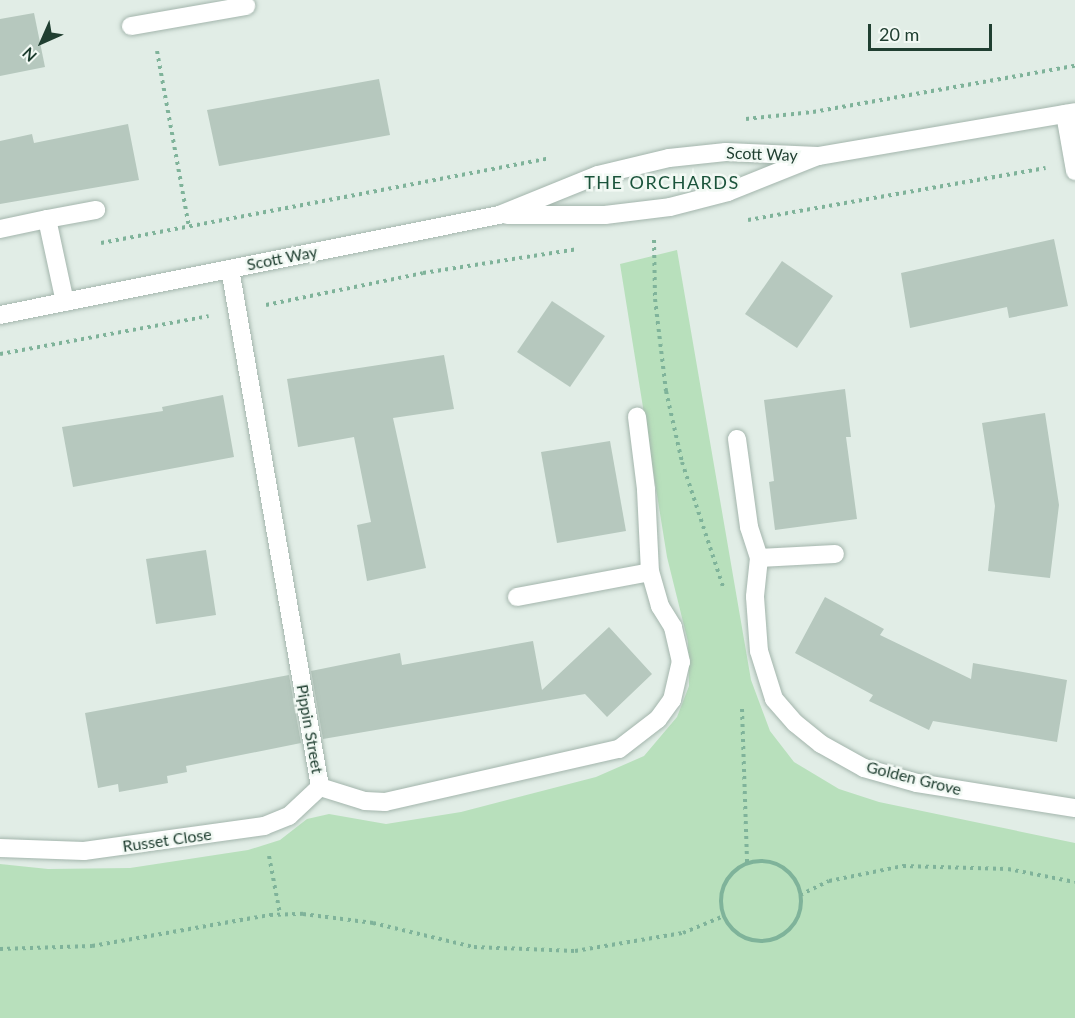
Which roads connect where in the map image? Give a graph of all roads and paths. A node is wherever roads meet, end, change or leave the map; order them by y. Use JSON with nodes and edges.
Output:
{"nodes":[{"id":1,"x":246,"y":6,"type":"dead end"},
{"id":2,"x":181,"y":8,"type":"edge"},
{"id":3,"x":152,"y":22,"type":"junction"},
{"id":4,"x":132,"y":26,"type":"dead end"},
{"id":5,"x":1075,"y":66,"type":"edge"},
{"id":6,"x":1070,"y":113,"type":"edge"},
{"id":7,"x":738,"y":120,"type":"dead end"},
{"id":8,"x":818,"y":156,"type":"junction"},
{"id":9,"x":553,"y":158,"type":"dead end"},
{"id":10,"x":1074,"y":167,"type":"edge"},
{"id":11,"x":96,"y":210,"type":"dead end"},
{"id":12,"x":499,"y":215,"type":"junction"},
{"id":13,"x":47,"y":219,"type":"junction"},
{"id":14,"x":735,"y":222,"type":"dead end"},
{"id":15,"x":189,"y":227,"type":"junction"},
{"id":16,"x":0,"y":229,"type":"edge"},
{"id":17,"x":665,"y":235,"type":"dead end"},
{"id":18,"x":654,"y":237,"type":"junction"},
{"id":19,"x":642,"y":238,"type":"dead end"},
{"id":20,"x":585,"y":248,"type":"dead end"},
{"id":21,"x":55,"y":252,"type":"junction"},
{"id":22,"x":230,"y":269,"type":"junction"},
{"id":23,"x":65,"y":302,"type":"junction"},
{"id":24,"x":238,"y":310,"type":"junction"},
{"id":25,"x":0,"y":315,"type":"edge"},
{"id":26,"x":0,"y":354,"type":"edge"},
{"id":27,"x":637,"y":417,"type":"dead end"},
{"id":28,"x":737,"y":439,"type":"dead end"},
{"id":29,"x":835,"y":554,"type":"dead end"},
{"id":30,"x":759,"y":558,"type":"junction"},
{"id":31,"x":650,"y":572,"type":"junction"},
{"id":32,"x":517,"y":597,"type":"dead end"},
{"id":33,"x":727,"y":600,"type":"dead end"},
{"id":34,"x":742,"y":697,"type":"dead end"},
{"id":35,"x":320,"y":787,"type":"junction"},
{"id":36,"x":1075,"y":808,"type":"edge"},
{"id":37,"x":264,"y":826,"type":"junction"},
{"id":38,"x":0,"y":848,"type":"edge"},
{"id":39,"x":747,"y":863,"type":"junction"},
{"id":40,"x":1075,"y":882,"type":"edge"},
{"id":41,"x":800,"y":895,"type":"junction"},
{"id":42,"x":280,"y":914,"type":"junction"},
{"id":43,"x":724,"y":916,"type":"junction"},
{"id":44,"x":0,"y":949,"type":"edge"}],
"edges":[{"from":1,"to":2,"type":"street"},
{"from":2,"to":3,"type":"street"},
{"from":3,"to":4,"type":"street"},
{"from":3,"to":15,"type":"path"},
{"from":5,"to":7,"type":"path"},
{"from":6,"to":8,"type":"street","name":"Scott Way"},
{"from":6,"to":10,"type":"street"},
{"from":8,"to":12,"type":"street","name":"Scott Way"},
{"from":8,"to":12,"type":"street","name":"Scott Way"},
{"from":9,"to":15,"type":"path"},
{"from":10,"to":14,"type":"path"},
{"from":11,"to":13,"type":"street"},
{"from":12,"to":22,"type":"street","name":"Scott Way"},
{"from":13,"to":16,"type":"street"},
{"from":13,"to":21,"type":"street"},
{"from":15,"to":21,"type":"path"},
{"from":17,"to":18,"type":"path"},
{"from":18,"to":19,"type":"path"},
{"from":18,"to":33,"type":"path"},
{"from":20,"to":24,"type":"path"},
{"from":21,"to":23,"type":"street"},
{"from":22,"to":23,"type":"street","name":"Scott Way"},
{"from":22,"to":24,"type":"street","name":"Pippin Street"},
{"from":23,"to":25,"type":"street","name":"Scott Way"},
{"from":24,"to":26,"type":"path"},
{"from":24,"to":35,"type":"street","name":"Pippin Street"},
{"from":27,"to":31,"type":"street","name":"Pippin Street"},
{"from":28,"to":30,"type":"street","name":"Golden Grove"},
{"from":29,"to":30,"type":"street"},
{"from":30,"to":36,"type":"street","name":"Golden Grove"},
{"from":31,"to":32,"type":"street"},
{"from":31,"to":35,"type":"street","name":"Pippin Street"},
{"from":34,"to":39,"type":"path"},
{"from":35,"to":37,"type":"street","name":"Russet Close"},
{"from":37,"to":38,"type":"street","name":"Russet Close"},
{"from":37,"to":42,"type":"path"},
{"from":39,"to":41,"type":"path"},
{"from":39,"to":43,"type":"path"},
{"from":40,"to":41,"type":"path"},
{"from":41,"to":43,"type":"path"},
{"from":42,"to":43,"type":"path"},
{"from":42,"to":44,"type":"path"}]}
